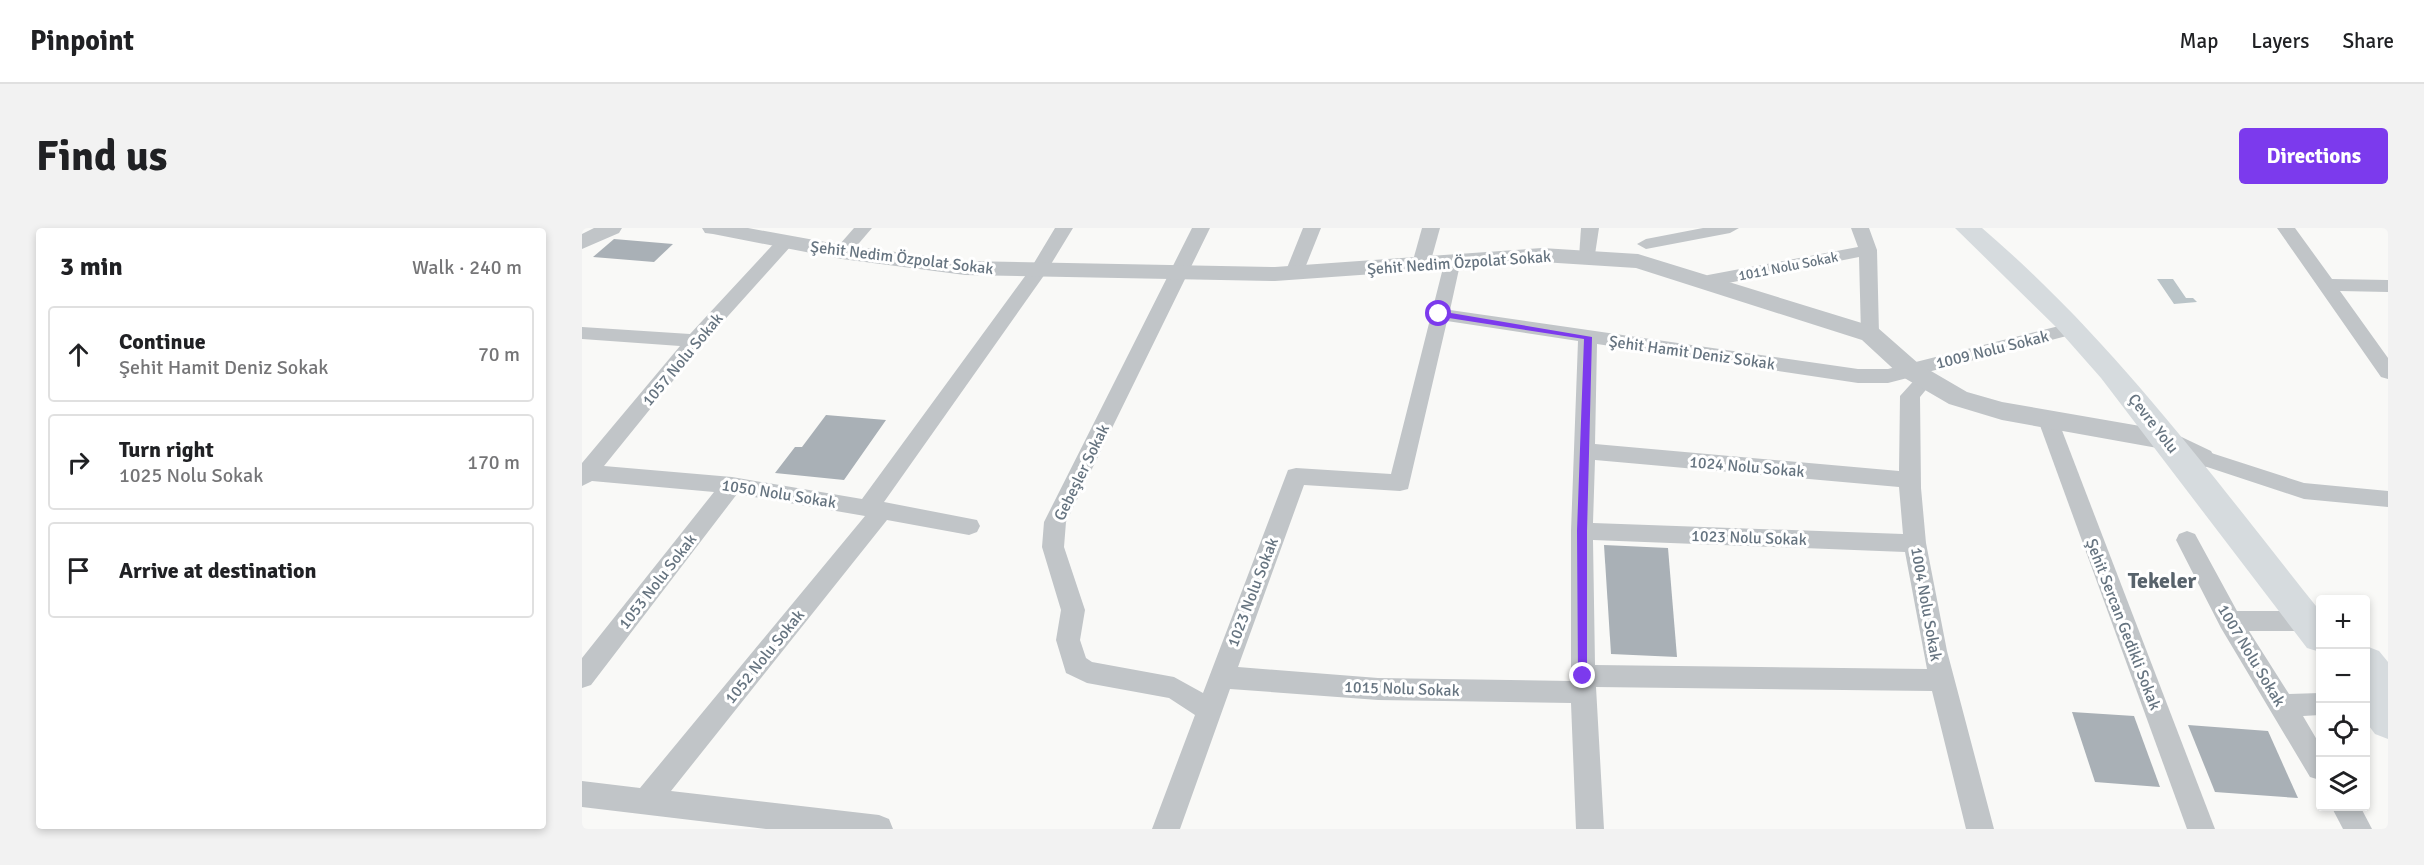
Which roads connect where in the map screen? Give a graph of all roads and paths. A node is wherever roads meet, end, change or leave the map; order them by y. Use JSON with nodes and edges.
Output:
{"nodes":[{"id":1,"x":611,"y":228,"type":"edge"},
{"id":2,"x":713,"y":228,"type":"edge"},
{"id":3,"x":863,"y":228,"type":"edge"},
{"id":4,"x":1064,"y":228,"type":"edge"},
{"id":5,"x":1201,"y":228,"type":"edge"},
{"id":6,"x":1312,"y":228,"type":"edge"},
{"id":7,"x":1431,"y":228,"type":"edge"},
{"id":8,"x":1590,"y":228,"type":"edge"},
{"id":9,"x":1730,"y":228,"type":"edge"},
{"id":10,"x":1860,"y":228,"type":"edge"},
{"id":11,"x":1967,"y":228,"type":"edge"},
{"id":12,"x":1984,"y":228,"type":"edge"},
{"id":13,"x":2286,"y":228,"type":"edge"},
{"id":14,"x":582,"y":242,"type":"edge"},
{"id":15,"x":785,"y":242,"type":"junction"},
{"id":16,"x":1642,"y":244,"type":"edge"},
{"id":17,"x":1869,"y":250,"type":"junction"},
{"id":18,"x":842,"y":252,"type":"junction"},
{"id":19,"x":1588,"y":257,"type":"junction"},
{"id":20,"x":1452,"y":260,"type":"junction"},
{"id":21,"x":1421,"y":264,"type":"junction"},
{"id":22,"x":1039,"y":270,"type":"junction"},
{"id":23,"x":1294,"y":273,"type":"junction"},
{"id":24,"x":1180,"y":274,"type":"junction"},
{"id":25,"x":1708,"y":281,"type":"junction"},
{"id":26,"x":2328,"y":285,"type":"junction"},
{"id":27,"x":2388,"y":286,"type":"edge"},
{"id":28,"x":1439,"y":314,"type":"junction"},
{"id":29,"x":2075,"y":328,"type":"junction"},
{"id":30,"x":582,"y":333,"type":"edge"},
{"id":31,"x":1870,"y":334,"type":"junction"},
{"id":32,"x":1588,"y":337,"type":"junction"},
{"id":33,"x":695,"y":341,"type":"junction"},
{"id":34,"x":2388,"y":372,"type":"edge"},
{"id":35,"x":1917,"y":375,"type":"junction"},
{"id":36,"x":2048,"y":420,"type":"junction"},
{"id":37,"x":2169,"y":441,"type":"junction"},
{"id":38,"x":1584,"y":451,"type":"junction"},
{"id":39,"x":2202,"y":458,"type":"junction"},
{"id":40,"x":586,"y":470,"type":"edge"},
{"id":41,"x":1910,"y":480,"type":"junction"},
{"id":42,"x":732,"y":485,"type":"junction"},
{"id":43,"x":2388,"y":499,"type":"edge"},
{"id":44,"x":876,"y":508,"type":"junction"},
{"id":45,"x":969,"y":526,"type":"dead end"},
{"id":46,"x":1582,"y":531,"type":"junction"},
{"id":47,"x":2187,"y":540,"type":"dead end"},
{"id":48,"x":1915,"y":543,"type":"junction"},
{"id":49,"x":2230,"y":621,"type":"junction"},
{"id":50,"x":2316,"y":621,"type":"edge"},
{"id":51,"x":582,"y":677,"type":"edge"},
{"id":52,"x":1220,"y":677,"type":"junction"},
{"id":53,"x":2370,"y":678,"type":"edge"},
{"id":54,"x":1941,"y":680,"type":"junction"},
{"id":55,"x":1584,"y":684,"type":"junction"},
{"id":56,"x":2376,"y":702,"type":"edge"},
{"id":57,"x":2316,"y":704,"type":"edge"},
{"id":58,"x":2282,"y":706,"type":"junction"},
{"id":59,"x":1208,"y":709,"type":"junction"},
{"id":60,"x":2316,"y":761,"type":"edge"},
{"id":61,"x":582,"y":794,"type":"edge"},
{"id":62,"x":646,"y":801,"type":"junction"},
{"id":63,"x":2347,"y":811,"type":"edge"},
{"id":64,"x":784,"y":823,"type":"edge"},
{"id":65,"x":879,"y":829,"type":"edge"},
{"id":66,"x":1166,"y":829,"type":"edge"},
{"id":67,"x":1590,"y":829,"type":"edge"},
{"id":68,"x":1980,"y":829,"type":"edge"},
{"id":69,"x":2201,"y":829,"type":"edge"},
{"id":70,"x":2358,"y":829,"type":"edge"}],
"edges":[{"from":1,"to":14,"type":"street"},
{"from":2,"to":15,"type":"street","name":"Şehit Nedim Özpolat Sokak"},
{"from":3,"to":18,"type":"street"},
{"from":4,"to":22,"type":"street","name":"1052 Nolu Sokak"},
{"from":5,"to":24,"type":"street"},
{"from":6,"to":23,"type":"street"},
{"from":7,"to":21,"type":"street"},
{"from":8,"to":19,"type":"street"},
{"from":9,"to":16,"type":"street"},
{"from":10,"to":17,"type":"street"},
{"from":11,"to":29,"type":"main road","name":"Çevre Yolu"},
{"from":12,"to":39,"type":"main road","name":"Çevre Yolu"},
{"from":13,"to":26,"type":"street"},
{"from":15,"to":18,"type":"street","name":"Şehit Nedim Özpolat Sokak"},
{"from":15,"to":33,"type":"street","name":"1057 Nolu Sokak"},
{"from":16,"to":19,"type":"street","name":"Şehit Nedim Özpolat Sokak"},
{"from":16,"to":25,"type":"street","name":"Şehit Nedim Özpolat Sokak"},
{"from":17,"to":25,"type":"street","name":"1011 Nolu Sokak"},
{"from":17,"to":31,"type":"street"},
{"from":18,"to":22,"type":"street","name":"Şehit Nedim Özpolat Sokak"},
{"from":19,"to":20,"type":"street","name":"Şehit Nedim Özpolat Sokak"},
{"from":20,"to":21,"type":"street","name":"Şehit Nedim Özpolat Sokak"},
{"from":20,"to":28,"type":"street"},
{"from":21,"to":23,"type":"street","name":"Şehit Nedim Özpolat Sokak"},
{"from":22,"to":24,"type":"street","name":"Şehit Nedim Özpolat Sokak"},
{"from":22,"to":44,"type":"street","name":"1052 Nolu Sokak"},
{"from":23,"to":24,"type":"street","name":"Şehit Nedim Özpolat Sokak"},
{"from":24,"to":59,"type":"street","name":"Gebeşler Sokak"},
{"from":25,"to":31,"type":"street","name":"Şehit Nedim Özpolat Sokak"},
{"from":26,"to":27,"type":"street"},
{"from":26,"to":34,"type":"street"},
{"from":28,"to":32,"type":"street","name":"Şehit Hamit Deniz Sokak"},
{"from":28,"to":52,"type":"street","name":"1023 Nolu Sokak"},
{"from":29,"to":35,"type":"street","name":"1009 Nolu Sokak"},
{"from":29,"to":37,"type":"main road","name":"Çevre Yolu"},
{"from":30,"to":33,"type":"street"},
{"from":31,"to":35,"type":"street","name":"Şehit Nedim Özpolat Sokak"},
{"from":32,"to":35,"type":"street","name":"Şehit Hamit Deniz Sokak"},
{"from":32,"to":38,"type":"street"},
{"from":33,"to":40,"type":"street","name":"1057 Nolu Sokak"},
{"from":35,"to":36,"type":"street","name":"Şehit Nedim Özpolat Sokak"},
{"from":35,"to":41,"type":"street","name":"1004 Nolu Sokak"},
{"from":36,"to":37,"type":"street","name":"Şehit Nedim Özpolat Sokak"},
{"from":36,"to":69,"type":"street","name":"Şehit Sercan Gedikli Sokak"},
{"from":37,"to":39,"type":"street","name":"Şehit Nedim Özpolat Sokak"},
{"from":37,"to":50,"type":"main road","name":"Çevre Yolu"},
{"from":38,"to":41,"type":"street","name":"1024 Nolu Sokak"},
{"from":38,"to":46,"type":"street"},
{"from":39,"to":43,"type":"street"},
{"from":39,"to":50,"type":"main road","name":"Çevre Yolu"},
{"from":40,"to":42,"type":"street","name":"1050 Nolu Sokak"},
{"from":41,"to":48,"type":"street","name":"1004 Nolu Sokak"},
{"from":42,"to":44,"type":"street","name":"1050 Nolu Sokak"},
{"from":42,"to":51,"type":"street","name":"1053 Nolu Sokak"},
{"from":44,"to":45,"type":"street","name":"1050 Nolu Sokak"},
{"from":44,"to":62,"type":"street","name":"1052 Nolu Sokak"},
{"from":46,"to":48,"type":"street","name":"1023 Nolu Sokak"},
{"from":46,"to":55,"type":"street"},
{"from":47,"to":49,"type":"street","name":"1007 Nolu Sokak"},
{"from":48,"to":54,"type":"street","name":"1004 Nolu Sokak"},
{"from":49,"to":50,"type":"street"},
{"from":49,"to":58,"type":"street","name":"1007 Nolu Sokak"},
{"from":52,"to":55,"type":"street","name":"1015 Nolu Sokak"},
{"from":52,"to":59,"type":"street","name":"1023 Nolu Sokak"},
{"from":53,"to":56,"type":"main road"},
{"from":54,"to":55,"type":"street","name":"1015 Nolu Sokak"},
{"from":54,"to":68,"type":"street","name":"1004 Nolu Sokak"},
{"from":55,"to":67,"type":"street"},
{"from":57,"to":58,"type":"street"},
{"from":58,"to":60,"type":"street","name":"1007 Nolu Sokak"},
{"from":59,"to":66,"type":"street"},
{"from":61,"to":62,"type":"street"},
{"from":62,"to":64,"type":"street"},
{"from":63,"to":70,"type":"street"},
{"from":64,"to":65,"type":"street"}]}
